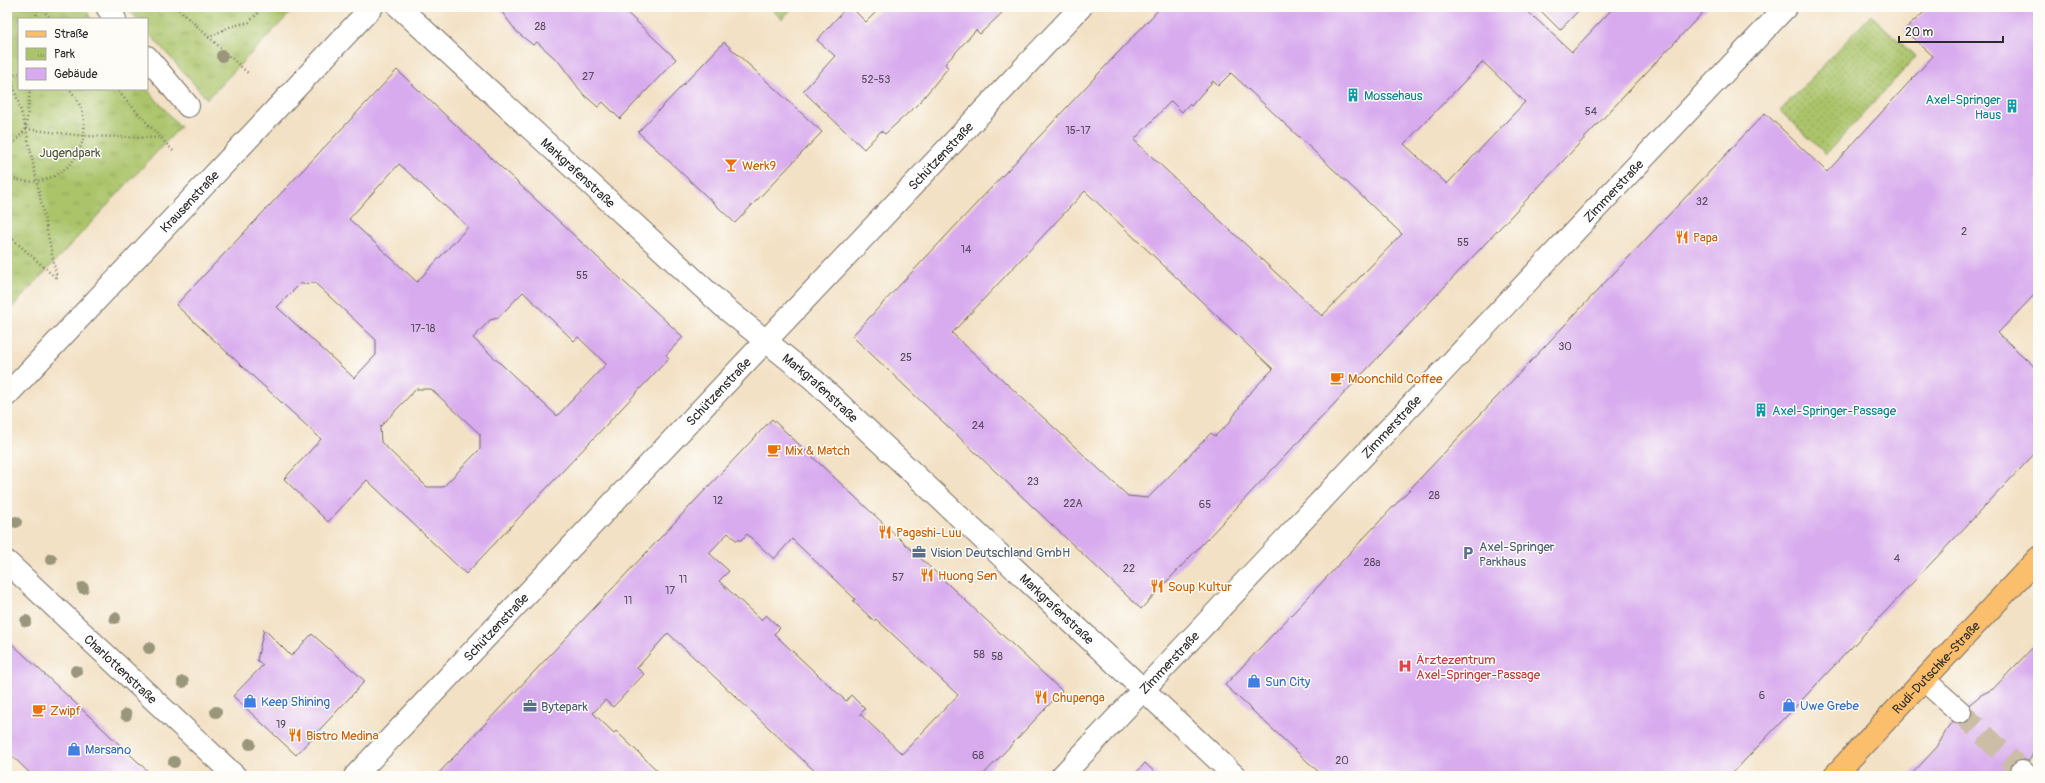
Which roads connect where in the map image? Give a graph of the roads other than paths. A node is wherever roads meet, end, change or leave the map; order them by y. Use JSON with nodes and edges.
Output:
{"nodes":[{"id":1,"x":107,"y":7,"type":"edge"},
{"id":2,"x":372,"y":7,"type":"edge"},
{"id":3,"x":399,"y":7,"type":"edge"},
{"id":4,"x":1081,"y":7,"type":"edge"},
{"id":5,"x":1786,"y":7,"type":"edge"},
{"id":6,"x":114,"y":18,"type":"edge"},
{"id":7,"x":148,"y":58,"type":"edge"},
{"id":8,"x":188,"y":106,"type":"dead end"},
{"id":9,"x":765,"y":341,"type":"junction"},
{"id":10,"x":7,"y":395,"type":"edge"},
{"id":11,"x":2038,"y":558,"type":"edge"},
{"id":12,"x":7,"y":562,"type":"edge"},
{"id":13,"x":1924,"y":680,"type":"junction"},
{"id":14,"x":1143,"y":690,"type":"junction"},
{"id":15,"x":1960,"y":712,"type":"tunnel mouth"},
{"id":16,"x":235,"y":776,"type":"edge"},
{"id":17,"x":355,"y":776,"type":"edge"},
{"id":18,"x":1062,"y":776,"type":"edge"},
{"id":19,"x":1235,"y":776,"type":"edge"},
{"id":20,"x":1834,"y":776,"type":"edge"}],
"edges":[{"from":1,"to":6,"type":"street"},
{"from":2,"to":10,"type":"street","name":"Krausenstraße"},
{"from":3,"to":9,"type":"street","name":"Markgrafenstraße"},
{"from":4,"to":9,"type":"street","name":"Schützenstraße"},
{"from":5,"to":14,"type":"street","name":"Zimmerstraße"},
{"from":7,"to":8,"type":"street"},
{"from":9,"to":14,"type":"street","name":"Markgrafenstraße"},
{"from":9,"to":17,"type":"street","name":"Schützenstraße"},
{"from":11,"to":13,"type":"main road","name":"Rudi-Dutschke-Straße"},
{"from":12,"to":16,"type":"street","name":"Charlottenstraße"},
{"from":13,"to":15,"type":"street"},
{"from":13,"to":20,"type":"main road","name":"Rudi-Dutschke-Straße"},
{"from":14,"to":18,"type":"street","name":"Zimmerstraße"},
{"from":14,"to":19,"type":"street","name":"Markgrafenstraße"}]}
